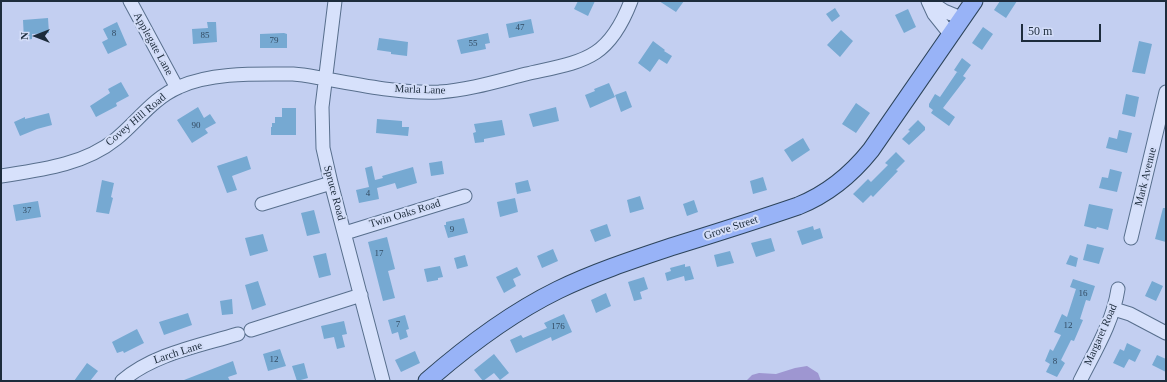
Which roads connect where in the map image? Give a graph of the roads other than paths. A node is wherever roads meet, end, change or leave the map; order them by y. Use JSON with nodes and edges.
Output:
{"nodes":[{"id":1,"x":130,"y":1,"type":"edge"},
{"id":2,"x":335,"y":1,"type":"edge"},
{"id":3,"x":631,"y":1,"type":"edge"},
{"id":4,"x":929,"y":1,"type":"edge"},
{"id":5,"x":974,"y":1,"type":"edge"},
{"id":6,"x":962,"y":18,"type":"junction"},
{"id":7,"x":950,"y":34,"type":"junction"},
{"id":8,"x":326,"y":79,"type":"junction"},
{"id":9,"x":177,"y":88,"type":"junction"},
{"id":10,"x":1166,"y":92,"type":"edge"},
{"id":11,"x":1,"y":176,"type":"edge"},
{"id":12,"x":331,"y":183,"type":"junction"},
{"id":13,"x":465,"y":196,"type":"dead end"},
{"id":14,"x":262,"y":204,"type":"dead end"},
{"id":15,"x":345,"y":233,"type":"junction"},
{"id":16,"x":1131,"y":238,"type":"dead end"},
{"id":17,"x":1118,"y":289,"type":"dead end"},
{"id":18,"x":361,"y":296,"type":"junction"},
{"id":19,"x":1114,"y":309,"type":"junction"},
{"id":20,"x":1166,"y":333,"type":"edge"},
{"id":21,"x":122,"y":381,"type":"edge"},
{"id":22,"x":384,"y":381,"type":"edge"},
{"id":23,"x":427,"y":381,"type":"edge"},
{"id":24,"x":1080,"y":381,"type":"edge"}],
"edges":[{"from":1,"to":9,"type":"street","name":"Applegate Lane"},
{"from":2,"to":8,"type":"street","name":"Spruce Road"},
{"from":3,"to":8,"type":"street","name":"Marla Lane"},
{"from":4,"to":6,"type":"street"},
{"from":4,"to":7,"type":"street"},
{"from":5,"to":6,"type":"main road","name":"Grove Street"},
{"from":6,"to":7,"type":"main road","name":"Grove Street"},
{"from":7,"to":23,"type":"main road","name":"Grove Street"},
{"from":8,"to":9,"type":"street","name":"Marla Lane"},
{"from":8,"to":12,"type":"street","name":"Spruce Road"},
{"from":9,"to":11,"type":"street","name":"Covey Hill Road"},
{"from":10,"to":16,"type":"street","name":"Mark Avenue"},
{"from":12,"to":14,"type":"street"},
{"from":12,"to":15,"type":"street","name":"Spruce Road"},
{"from":13,"to":15,"type":"street","name":"Twin Oaks Road"},
{"from":15,"to":18,"type":"street","name":"Spruce Road"},
{"from":17,"to":19,"type":"street","name":"Margaret Road"},
{"from":18,"to":21,"type":"street","name":"Larch Lane"},
{"from":18,"to":22,"type":"street","name":"Spruce Road"},
{"from":19,"to":20,"type":"street"},
{"from":19,"to":24,"type":"street","name":"Margaret Road"}]}
